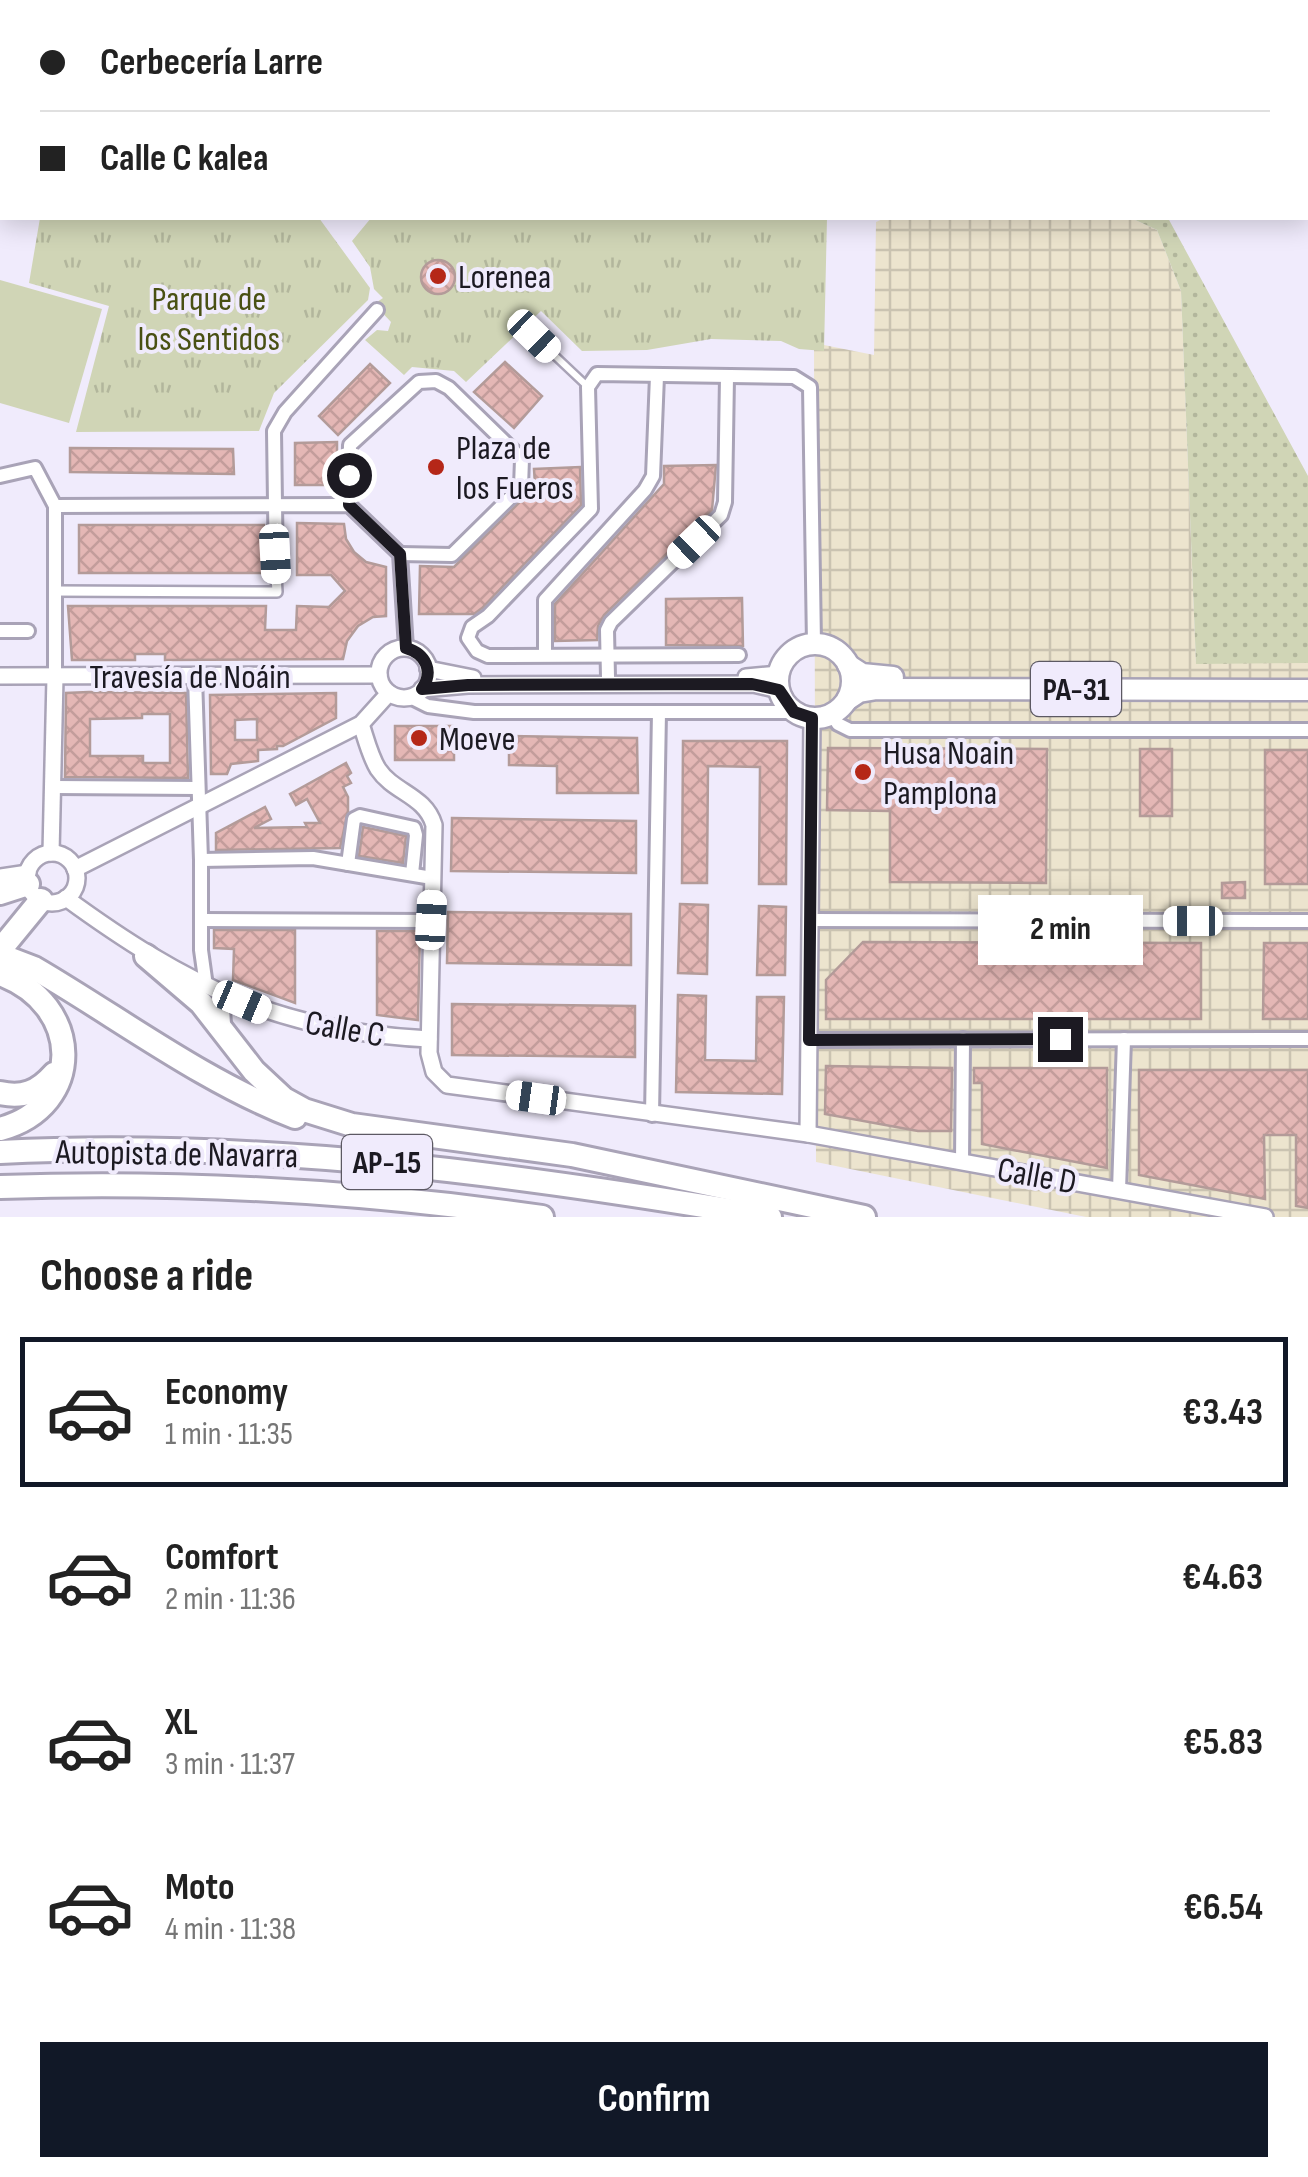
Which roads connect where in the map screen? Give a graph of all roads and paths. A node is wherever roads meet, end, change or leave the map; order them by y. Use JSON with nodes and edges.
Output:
{"nodes":[{"id":1,"x":913,"y":0,"type":"edge"},
{"id":2,"x":922,"y":0,"type":"edge"},
{"id":3,"x":377,"y":310,"type":"dead end"},
{"id":4,"x":534,"y":336,"type":"dead end"},
{"id":5,"x":657,"y":376,"type":"junction"},
{"id":6,"x":726,"y":377,"type":"junction"},
{"id":7,"x":588,"y":387,"type":"junction"},
{"id":8,"x":0,"y":476,"type":"edge"},
{"id":9,"x":273,"y":504,"type":"junction"},
{"id":10,"x":349,"y":505,"type":"junction"},
{"id":11,"x":55,"y":506,"type":"junction"},
{"id":12,"x":400,"y":554,"type":"junction"},
{"id":13,"x":276,"y":575,"type":"joint"},
{"id":14,"x":55,"y":591,"type":"junction"},
{"id":15,"x":0,"y":631,"type":"edge"},
{"id":16,"x":28,"y":631,"type":"dead end"},
{"id":17,"x":814,"y":644,"type":"junction"},
{"id":18,"x":406,"y":648,"type":"junction"},
{"id":19,"x":608,"y":654,"type":"junction"},
{"id":20,"x":544,"y":655,"type":"junction"},
{"id":21,"x":739,"y":655,"type":"dead end"},
{"id":22,"x":848,"y":665,"type":"junction"},
{"id":23,"x":428,"y":669,"type":"junction"},
{"id":24,"x":379,"y":675,"type":"junction"},
{"id":25,"x":0,"y":676,"type":"edge"},
{"id":26,"x":1308,"y":676,"type":"edge"},
{"id":27,"x":55,"y":677,"type":"junction"},
{"id":28,"x":195,"y":677,"type":"junction"},
{"id":29,"x":608,"y":677,"type":"junction"},
{"id":30,"x":779,"y":682,"type":"junction"},
{"id":31,"x":1308,"y":690,"type":"edge"},
{"id":32,"x":390,"y":693,"type":"junction"},
{"id":33,"x":416,"y":693,"type":"junction"},
{"id":34,"x":821,"y":711,"type":"junction"},
{"id":35,"x":659,"y":712,"type":"junction"},
{"id":36,"x":362,"y":724,"type":"junction"},
{"id":37,"x":1308,"y":730,"type":"edge"},
{"id":38,"x":55,"y":786,"type":"junction"},
{"id":39,"x":198,"y":788,"type":"junction"},
{"id":40,"x":199,"y":807,"type":"junction"},
{"id":41,"x":51,"y":853,"type":"junction"},
{"id":42,"x":202,"y":860,"type":"junction"},
{"id":43,"x":348,"y":864,"type":"junction"},
{"id":44,"x":76,"y":869,"type":"junction"},
{"id":45,"x":412,"y":874,"type":"junction"},
{"id":46,"x":0,"y":878,"type":"edge"},
{"id":47,"x":432,"y":878,"type":"junction"},
{"id":48,"x":32,"y":886,"type":"junction"},
{"id":49,"x":0,"y":893,"type":"edge"},
{"id":50,"x":66,"y":898,"type":"junction"},
{"id":51,"x":200,"y":920,"type":"junction"},
{"id":52,"x":431,"y":920,"type":"junction"},
{"id":53,"x":809,"y":920,"type":"junction"},
{"id":54,"x":1308,"y":922,"type":"edge"},
{"id":55,"x":0,"y":953,"type":"edge"},
{"id":56,"x":146,"y":956,"type":"junction"},
{"id":57,"x":0,"y":974,"type":"edge"},
{"id":58,"x":29,"y":976,"type":"junction"},
{"id":59,"x":206,"y":986,"type":"junction"},
{"id":60,"x":236,"y":999,"type":"junction"},
{"id":61,"x":219,"y":1025,"type":"junction"},
{"id":62,"x":429,"y":1039,"type":"junction"},
{"id":63,"x":1124,"y":1039,"type":"junction"},
{"id":64,"x":1308,"y":1039,"type":"edge"},
{"id":65,"x":809,"y":1040,"type":"junction"},
{"id":66,"x":963,"y":1040,"type":"junction"},
{"id":67,"x":63,"y":1064,"type":"junction"},
{"id":68,"x":0,"y":1093,"type":"edge"},
{"id":69,"x":652,"y":1115,"type":"junction"},
{"id":70,"x":0,"y":1130,"type":"edge"},
{"id":71,"x":808,"y":1134,"type":"junction"},
{"id":72,"x":0,"y":1152,"type":"edge"},
{"id":73,"x":962,"y":1162,"type":"junction"},
{"id":74,"x":599,"y":1163,"type":"junction"},
{"id":75,"x":0,"y":1186,"type":"edge"},
{"id":76,"x":1119,"y":1190,"type":"junction"},
{"id":77,"x":542,"y":1217,"type":"edge"},
{"id":78,"x":770,"y":1217,"type":"edge"},
{"id":79,"x":864,"y":1217,"type":"edge"},
{"id":80,"x":1265,"y":1217,"type":"edge"}],
"edges":[{"from":1,"to":2,"type":"lane"},
{"from":3,"to":9,"type":"street"},
{"from":4,"to":7,"type":"lane"},
{"from":5,"to":6,"type":"street"},
{"from":5,"to":7,"type":"street"},
{"from":5,"to":20,"type":"street"},
{"from":6,"to":17,"type":"street"},
{"from":6,"to":19,"type":"street"},
{"from":7,"to":20,"type":"street"},
{"from":8,"to":11,"type":"street"},
{"from":9,"to":10,"type":"street"},
{"from":9,"to":11,"type":"street"},
{"from":9,"to":13,"type":"street"},
{"from":10,"to":12,"type":"street"},
{"from":10,"to":12,"type":"street"},
{"from":11,"to":14,"type":"street"},
{"from":12,"to":18,"type":"street"},
{"from":13,"to":14,"type":"street"},
{"from":14,"to":27,"type":"street"},
{"from":15,"to":16,"type":"street"},
{"from":17,"to":22,"type":"highway"},
{"from":17,"to":30,"type":"highway"},
{"from":18,"to":23,"type":"street"},
{"from":18,"to":24,"type":"street"},
{"from":19,"to":20,"type":"street"},
{"from":19,"to":21,"type":"street"},
{"from":19,"to":29,"type":"street"},
{"from":22,"to":26,"type":"highway","number":"PA-31"},
{"from":22,"to":34,"type":"highway"},
{"from":23,"to":29,"type":"street"},
{"from":23,"to":33,"type":"street"},
{"from":24,"to":28,"type":"street","name":"Travesía de Noáin"},
{"from":24,"to":32,"type":"street"},
{"from":25,"to":27,"type":"street","name":"Travesía de Noáin"},
{"from":27,"to":28,"type":"street","name":"Travesía de Noáin"},
{"from":27,"to":38,"type":"street"},
{"from":28,"to":39,"type":"street"},
{"from":29,"to":30,"type":"street"},
{"from":30,"to":33,"type":"street"},
{"from":30,"to":34,"type":"highway"},
{"from":31,"to":34,"type":"highway","number":"PA-31"},
{"from":32,"to":33,"type":"street"},
{"from":32,"to":36,"type":"street"},
{"from":33,"to":35,"type":"street"},
{"from":34,"to":35,"type":"street"},
{"from":34,"to":37,"type":"street"},
{"from":34,"to":53,"type":"street"},
{"from":35,"to":69,"type":"street"},
{"from":36,"to":40,"type":"street"},
{"from":36,"to":47,"type":"street"},
{"from":38,"to":39,"type":"street"},
{"from":38,"to":41,"type":"street"},
{"from":39,"to":40,"type":"street"},
{"from":40,"to":42,"type":"street"},
{"from":40,"to":44,"type":"street"},
{"from":41,"to":44,"type":"street"},
{"from":41,"to":48,"type":"street"},
{"from":42,"to":43,"type":"street"},
{"from":42,"to":51,"type":"street"},
{"from":43,"to":45,"type":"street"},
{"from":43,"to":45,"type":"street"},
{"from":44,"to":50,"type":"street"},
{"from":45,"to":47,"type":"street"},
{"from":46,"to":48,"type":"street"},
{"from":47,"to":52,"type":"street"},
{"from":48,"to":49,"type":"highway"},
{"from":48,"to":50,"type":"street"},
{"from":48,"to":55,"type":"highway"},
{"from":50,"to":56,"type":"street","name":"Calle C"},
{"from":51,"to":52,"type":"street"},
{"from":51,"to":59,"type":"street"},
{"from":52,"to":62,"type":"street"},
{"from":53,"to":54,"type":"street"},
{"from":53,"to":65,"type":"street"},
{"from":55,"to":58,"type":"highway"},
{"from":56,"to":59,"type":"street","name":"Calle C"},
{"from":56,"to":61,"type":"highway"},
{"from":57,"to":58,"type":"highway"},
{"from":58,"to":67,"type":"highway"},
{"from":58,"to":74,"type":"highway"},
{"from":59,"to":60,"type":"street","name":"Calle C"},
{"from":60,"to":61,"type":"highway"},
{"from":60,"to":62,"type":"street","name":"Calle C"},
{"from":61,"to":74,"type":"highway"},
{"from":62,"to":69,"type":"street","name":"Calle D"},
{"from":63,"to":64,"type":"street"},
{"from":63,"to":66,"type":"street"},
{"from":63,"to":76,"type":"street"},
{"from":65,"to":66,"type":"street"},
{"from":65,"to":71,"type":"street"},
{"from":66,"to":73,"type":"street"},
{"from":67,"to":68,"type":"highway"},
{"from":67,"to":70,"type":"highway"},
{"from":69,"to":71,"type":"street","name":"Calle D"},
{"from":71,"to":73,"type":"street","name":"Calle D"},
{"from":72,"to":78,"type":"highway","name":"Autopista de Navarra","number":"AP-15"},
{"from":73,"to":76,"type":"street","name":"Calle D"},
{"from":74,"to":79,"type":"highway"},
{"from":75,"to":77,"type":"highway","name":"Autopista de Navarra","number":"AP-15"},
{"from":76,"to":80,"type":"street","name":"Calle D"}]}
